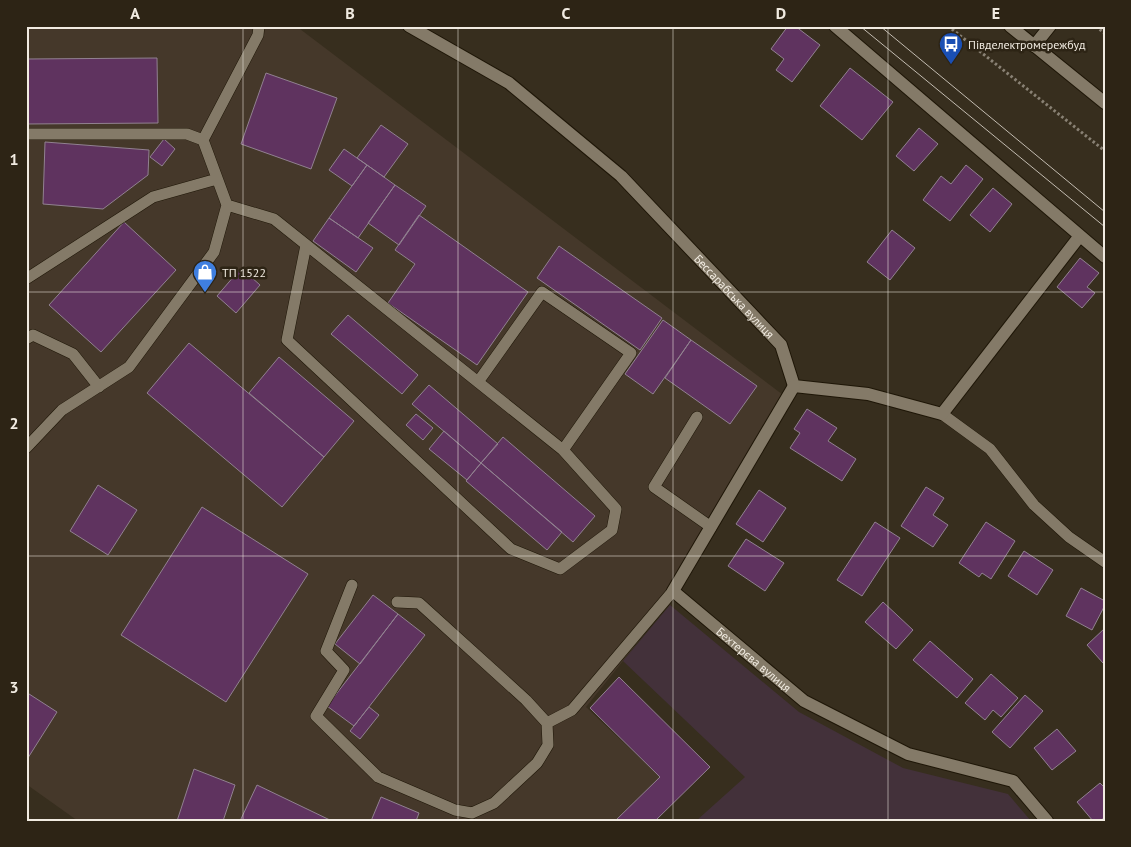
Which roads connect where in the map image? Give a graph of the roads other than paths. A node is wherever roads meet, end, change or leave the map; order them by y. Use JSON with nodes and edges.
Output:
{"nodes":[{"id":1,"x":259,"y":26,"type":"edge"},
{"id":2,"x":409,"y":26,"type":"edge"},
{"id":3,"x":835,"y":26,"type":"edge"},
{"id":4,"x":1010,"y":26,"type":"edge"},
{"id":5,"x":1050,"y":26,"type":"edge"},
{"id":6,"x":1034,"y":46,"type":"junction"},
{"id":7,"x":1105,"y":103,"type":"edge"},
{"id":8,"x":26,"y":134,"type":"edge"},
{"id":9,"x":203,"y":140,"type":"junction"},
{"id":10,"x":217,"y":179,"type":"junction"},
{"id":11,"x":227,"y":205,"type":"junction"},
{"id":12,"x":1079,"y":237,"type":"junction"},
{"id":13,"x":306,"y":245,"type":"junction"},
{"id":14,"x":1105,"y":257,"type":"edge"},
{"id":15,"x":26,"y":279,"type":"edge"},
{"id":16,"x":26,"y":339,"type":"edge"},
{"id":17,"x":478,"y":382,"type":"junction"},
{"id":18,"x":794,"y":386,"type":"junction"},
{"id":19,"x":98,"y":387,"type":"junction"},
{"id":20,"x":942,"y":414,"type":"junction"},
{"id":21,"x":696,"y":417,"type":"dead end"},
{"id":22,"x":26,"y":448,"type":"edge"},
{"id":23,"x":563,"y":450,"type":"junction"},
{"id":24,"x":711,"y":527,"type":"junction"},
{"id":25,"x":1105,"y":562,"type":"edge"},
{"id":26,"x":352,"y":585,"type":"dead end"},
{"id":27,"x":673,"y":591,"type":"junction"},
{"id":28,"x":397,"y":602,"type":"dead end"},
{"id":29,"x":547,"y":723,"type":"junction"},
{"id":30,"x":1048,"y":821,"type":"edge"}],
"edges":[{"from":1,"to":9,"type":"lane"},
{"from":2,"to":18,"type":"street","name":"Бессарабська вулиця"},
{"from":3,"to":12,"type":"street"},
{"from":4,"to":6,"type":"street"},
{"from":5,"to":6,"type":"street"},
{"from":6,"to":7,"type":"street"},
{"from":8,"to":9,"type":"lane"},
{"from":9,"to":10,"type":"lane"},
{"from":10,"to":11,"type":"lane"},
{"from":10,"to":15,"type":"lane"},
{"from":11,"to":13,"type":"lane"},
{"from":11,"to":19,"type":"lane"},
{"from":12,"to":14,"type":"street"},
{"from":12,"to":20,"type":"street"},
{"from":13,"to":17,"type":"lane"},
{"from":13,"to":23,"type":"lane"},
{"from":16,"to":19,"type":"lane"},
{"from":17,"to":23,"type":"lane"},
{"from":17,"to":23,"type":"lane"},
{"from":18,"to":20,"type":"street"},
{"from":18,"to":24,"type":"street"},
{"from":19,"to":22,"type":"lane"},
{"from":20,"to":25,"type":"lane"},
{"from":21,"to":24,"type":"lane"},
{"from":24,"to":27,"type":"street"},
{"from":26,"to":29,"type":"lane"},
{"from":27,"to":29,"type":"lane"},
{"from":27,"to":30,"type":"street","name":"Бехтерєва вулиця"},
{"from":28,"to":29,"type":"lane"}]}
